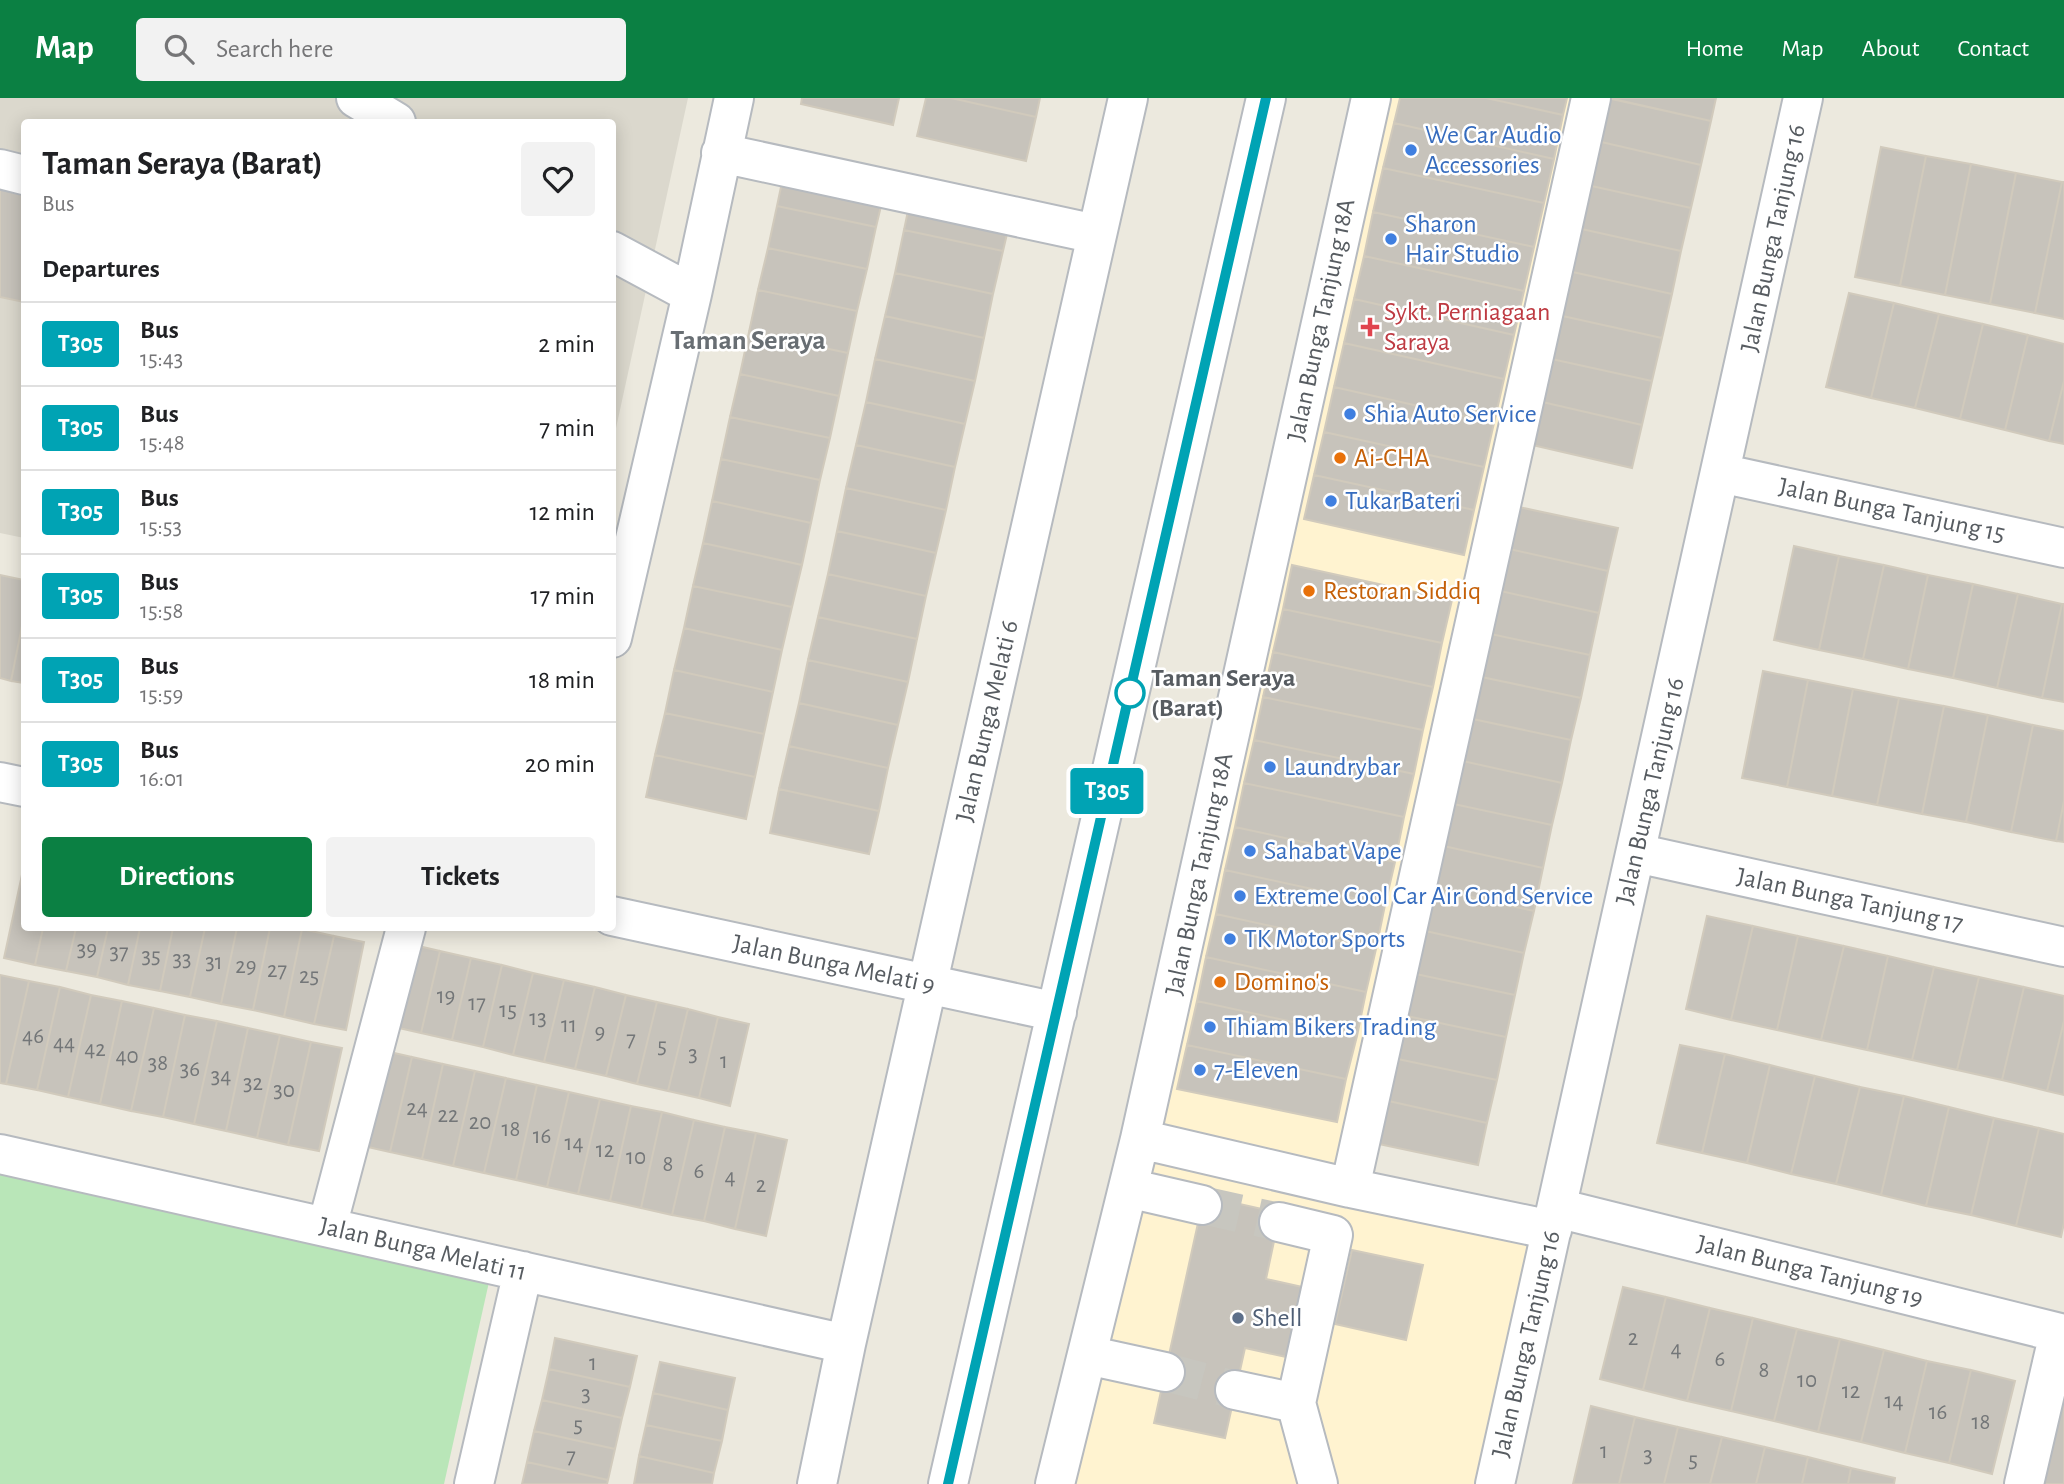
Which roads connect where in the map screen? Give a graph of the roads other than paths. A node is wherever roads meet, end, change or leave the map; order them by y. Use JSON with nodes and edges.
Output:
{"nodes":[{"id":1,"x":356,"y":98,"type":"edge"},
{"id":2,"x":734,"y":98,"type":"edge"},
{"id":3,"x":1128,"y":98,"type":"edge"},
{"id":4,"x":1266,"y":98,"type":"edge"},
{"id":5,"x":1371,"y":98,"type":"edge"},
{"id":6,"x":1591,"y":98,"type":"edge"},
{"id":7,"x":1804,"y":98,"type":"edge"},
{"id":8,"x":391,"y":119,"type":"edge"},
{"id":9,"x":721,"y":153,"type":"junction"},
{"id":10,"x":0,"y":169,"type":"edge"},
{"id":11,"x":21,"y":174,"type":"edge"},
{"id":12,"x":1096,"y":234,"type":"junction"},
{"id":13,"x":616,"y":253,"type":"edge"},
{"id":14,"x":692,"y":294,"type":"junction"},
{"id":15,"x":1720,"y":473,"type":"junction"},
{"id":16,"x":2064,"y":548,"type":"edge"},
{"id":17,"x":616,"y":621,"type":"edge"},
{"id":18,"x":0,"y":782,"type":"edge"},
{"id":19,"x":21,"y":786,"type":"edge"},
{"id":20,"x":1636,"y":853,"type":"junction"},
{"id":21,"x":616,"y":917,"type":"edge"},
{"id":22,"x":405,"y":931,"type":"edge"},
{"id":23,"x":2064,"y":947,"type":"edge"},
{"id":24,"x":928,"y":985,"type":"junction"},
{"id":25,"x":1056,"y":1012,"type":"junction"},
{"id":26,"x":1140,"y":1139,"type":"junction"},
{"id":27,"x":0,"y":1154,"type":"edge"},
{"id":28,"x":1128,"y":1188,"type":"junction"},
{"id":29,"x":1350,"y":1188,"type":"junction"},
{"id":30,"x":1202,"y":1205,"type":"tunnel mouth"},
{"id":31,"x":1554,"y":1219,"type":"junction"},
{"id":32,"x":1279,"y":1222,"type":"tunnel mouth"},
{"id":33,"x":327,"y":1227,"type":"junction"},
{"id":34,"x":523,"y":1272,"type":"junction"},
{"id":35,"x":2062,"y":1333,"type":"edge"},
{"id":36,"x":846,"y":1344,"type":"junction"},
{"id":37,"x":1087,"y":1355,"type":"junction"},
{"id":38,"x":1165,"y":1372,"type":"tunnel mouth"},
{"id":39,"x":1235,"y":1390,"type":"tunnel mouth"},
{"id":40,"x":1296,"y":1403,"type":"junction"},
{"id":41,"x":474,"y":1484,"type":"edge"},
{"id":42,"x":817,"y":1484,"type":"edge"},
{"id":43,"x":948,"y":1484,"type":"edge"},
{"id":44,"x":1055,"y":1484,"type":"edge"},
{"id":45,"x":1318,"y":1484,"type":"edge"},
{"id":46,"x":1495,"y":1484,"type":"edge"},
{"id":47,"x":2024,"y":1484,"type":"edge"}],
"edges":[{"from":1,"to":8,"type":"street"},
{"from":2,"to":9,"type":"street"},
{"from":3,"to":12,"type":"street","name":"Jalan Bunga Melati 6"},
{"from":4,"to":25,"type":"street"},
{"from":5,"to":26,"type":"street","name":"Jalan Bunga Tanjung 18A"},
{"from":6,"to":29,"type":"street"},
{"from":7,"to":15,"type":"street","name":"Jalan Bunga Tanjung 16"},
{"from":9,"to":12,"type":"street"},
{"from":9,"to":14,"type":"street"},
{"from":10,"to":11,"type":"street"},
{"from":12,"to":24,"type":"street","name":"Jalan Bunga Melati 6"},
{"from":13,"to":14,"type":"street"},
{"from":14,"to":17,"type":"street"},
{"from":15,"to":16,"type":"street","name":"Jalan Bunga Tanjung 15"},
{"from":15,"to":20,"type":"street","name":"Jalan Bunga Tanjung 16"},
{"from":18,"to":19,"type":"street"},
{"from":20,"to":23,"type":"street","name":"Jalan Bunga Tanjung 17"},
{"from":20,"to":31,"type":"street","name":"Jalan Bunga Tanjung 16"},
{"from":21,"to":24,"type":"street","name":"Jalan Bunga Melati 9"},
{"from":22,"to":33,"type":"street"},
{"from":24,"to":25,"type":"street","name":"Jalan Bunga Melati 9"},
{"from":24,"to":36,"type":"street","name":"Jalan Bunga Melati 6"},
{"from":25,"to":43,"type":"street"},
{"from":26,"to":28,"type":"street","name":"Jalan Bunga Tanjung 18A"},
{"from":26,"to":29,"type":"street","name":"Jalan Bunga Tanjung 19"},
{"from":27,"to":33,"type":"street","name":"Jalan Bunga Melati 11"},
{"from":28,"to":30,"type":"street"},
{"from":28,"to":37,"type":"street","name":"Jalan Bunga Tanjung 18A"},
{"from":29,"to":31,"type":"street","name":"Jalan Bunga Tanjung 19"},
{"from":31,"to":35,"type":"street","name":"Jalan Bunga Tanjung 19"},
{"from":31,"to":46,"type":"street","name":"Jalan Bunga Tanjung 16"},
{"from":32,"to":40,"type":"street"},
{"from":33,"to":34,"type":"street","name":"Jalan Bunga Melati 11"},
{"from":34,"to":36,"type":"street","name":"Jalan Bunga Melati 11"},
{"from":34,"to":41,"type":"street"},
{"from":35,"to":47,"type":"street"},
{"from":36,"to":42,"type":"street","name":"Jalan Bunga Melati 6"},
{"from":37,"to":38,"type":"street"},
{"from":37,"to":44,"type":"street","name":"Jalan Bunga Tanjung 18A"},
{"from":39,"to":40,"type":"street"},
{"from":40,"to":45,"type":"street"}]}
